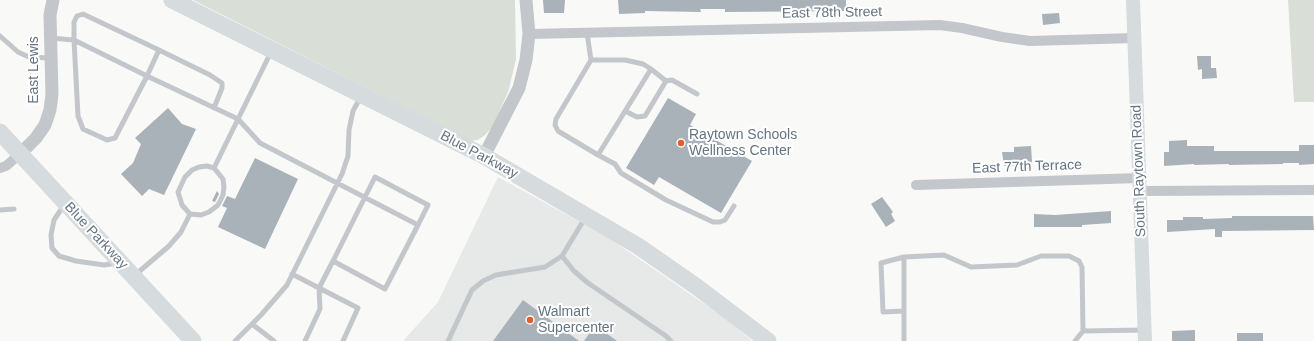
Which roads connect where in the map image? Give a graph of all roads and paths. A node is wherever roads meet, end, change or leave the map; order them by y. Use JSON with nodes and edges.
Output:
{"nodes":[{"id":1,"x":53,"y":0,"type":"edge"},
{"id":2,"x":172,"y":0,"type":"edge"},
{"id":3,"x":526,"y":0,"type":"edge"},
{"id":4,"x":1133,"y":0,"type":"edge"},
{"id":5,"x":586,"y":33,"type":"junction"},
{"id":6,"x":529,"y":34,"type":"junction"},
{"id":7,"x":0,"y":36,"type":"edge"},
{"id":8,"x":50,"y":38,"type":"junction"},
{"id":9,"x":1135,"y":38,"type":"junction"},
{"id":10,"x":74,"y":40,"type":"junction"},
{"id":11,"x":159,"y":50,"type":"junction"},
{"id":12,"x":272,"y":50,"type":"junction"},
{"id":13,"x":51,"y":58,"type":"junction"},
{"id":14,"x":591,"y":60,"type":"junction"},
{"id":15,"x":651,"y":69,"type":"junction"},
{"id":16,"x":147,"y":76,"type":"junction"},
{"id":17,"x":666,"y":81,"type":"junction"},
{"id":18,"x":697,"y":94,"type":"dead end"},
{"id":19,"x":362,"y":95,"type":"junction"},
{"id":20,"x":214,"y":108,"type":"junction"},
{"id":21,"x":625,"y":111,"type":"junction"},
{"id":22,"x":238,"y":119,"type":"junction"},
{"id":23,"x":0,"y":132,"type":"edge"},
{"id":24,"x":20,"y":154,"type":"junction"},
{"id":25,"x":598,"y":155,"type":"junction"},
{"id":26,"x":484,"y":156,"type":"junction"},
{"id":27,"x":0,"y":168,"type":"edge"},
{"id":28,"x":214,"y":168,"type":"junction"},
{"id":29,"x":337,"y":183,"type":"junction"},
{"id":30,"x":916,"y":184,"type":"dead end"},
{"id":31,"x":1140,"y":185,"type":"junction"},
{"id":32,"x":1314,"y":190,"type":"edge"},
{"id":33,"x":365,"y":198,"type":"junction"},
{"id":34,"x":66,"y":202,"type":"junction"},
{"id":35,"x":734,"y":206,"type":"dead end"},
{"id":36,"x":14,"y":209,"type":"dead end"},
{"id":37,"x":0,"y":210,"type":"edge"},
{"id":38,"x":190,"y":214,"type":"junction"},
{"id":39,"x":587,"y":215,"type":"junction"},
{"id":40,"x":418,"y":225,"type":"junction"},
{"id":41,"x":562,"y":256,"type":"junction"},
{"id":42,"x":904,"y":257,"type":"junction"},
{"id":43,"x":333,"y":261,"type":"junction"},
{"id":44,"x":121,"y":262,"type":"junction"},
{"id":45,"x":292,"y":274,"type":"junction"},
{"id":46,"x":133,"y":276,"type":"junction"},
{"id":47,"x":320,"y":288,"type":"junction"},
{"id":48,"x":904,"y":311,"type":"junction"},
{"id":49,"x":252,"y":324,"type":"junction"},
{"id":50,"x":1083,"y":331,"type":"junction"},
{"id":51,"x":1145,"y":336,"type":"edge"},
{"id":52,"x":193,"y":341,"type":"edge"},
{"id":53,"x":235,"y":341,"type":"edge"},
{"id":54,"x":274,"y":341,"type":"edge"},
{"id":55,"x":306,"y":341,"type":"edge"},
{"id":56,"x":343,"y":341,"type":"edge"},
{"id":57,"x":448,"y":341,"type":"edge"},
{"id":58,"x":671,"y":341,"type":"edge"},
{"id":59,"x":768,"y":341,"type":"edge"},
{"id":60,"x":904,"y":341,"type":"edge"},
{"id":61,"x":1075,"y":341,"type":"edge"}],
"edges":[{"from":1,"to":8,"type":"street","name":"East Lewis"},
{"from":2,"to":12,"type":"highway","name":"Blue Parkway"},
{"from":3,"to":6,"type":"street"},
{"from":4,"to":9,"type":"main road","name":"South Raytown Road"},
{"from":5,"to":6,"type":"street","name":"East 78th Street"},
{"from":5,"to":9,"type":"street","name":"East 78th Street"},
{"from":5,"to":14,"type":"lane"},
{"from":6,"to":26,"type":"street"},
{"from":7,"to":13,"type":"lane"},
{"from":8,"to":10,"type":"lane"},
{"from":8,"to":13,"type":"street","name":"East Lewis"},
{"from":9,"to":31,"type":"main road","name":"South Raytown Road"},
{"from":10,"to":11,"type":"lane"},
{"from":10,"to":16,"type":"lane"},
{"from":10,"to":16,"type":"lane"},
{"from":11,"to":16,"type":"lane"},
{"from":11,"to":20,"type":"lane"},
{"from":12,"to":19,"type":"highway","name":"Blue Parkway"},
{"from":12,"to":22,"type":"lane"},
{"from":13,"to":24,"type":"street","name":"East Lewis"},
{"from":14,"to":15,"type":"lane"},
{"from":14,"to":25,"type":"lane"},
{"from":15,"to":17,"type":"lane"},
{"from":15,"to":21,"type":"lane"},
{"from":16,"to":20,"type":"lane"},
{"from":17,"to":18,"type":"lane"},
{"from":17,"to":21,"type":"lane"},
{"from":19,"to":26,"type":"highway","name":"Blue Parkway"},
{"from":19,"to":29,"type":"lane"},
{"from":20,"to":22,"type":"lane"},
{"from":21,"to":25,"type":"lane"},
{"from":22,"to":28,"type":"lane"},
{"from":22,"to":29,"type":"lane"},
{"from":23,"to":24,"type":"highway","name":"Blue Parkway"},
{"from":24,"to":27,"type":"street"},
{"from":24,"to":34,"type":"highway","name":"Blue Parkway"},
{"from":25,"to":35,"type":"lane"},
{"from":26,"to":39,"type":"highway","name":"Blue Parkway"},
{"from":28,"to":38,"type":"lane"},
{"from":28,"to":38,"type":"lane"},
{"from":29,"to":33,"type":"lane"},
{"from":29,"to":45,"type":"lane"},
{"from":30,"to":31,"type":"street","name":"East 77th Terrace"},
{"from":31,"to":32,"type":"street","name":"East 77th Terrace"},
{"from":31,"to":51,"type":"main road","name":"South Raytown Road"},
{"from":33,"to":40,"type":"lane"},
{"from":33,"to":40,"type":"lane"},
{"from":33,"to":43,"type":"lane"},
{"from":34,"to":44,"type":"highway","name":"Blue Parkway"},
{"from":34,"to":44,"type":"lane"},
{"from":36,"to":37,"type":"lane"},
{"from":38,"to":46,"type":"lane"},
{"from":39,"to":41,"type":"lane"},
{"from":39,"to":59,"type":"highway","name":"Blue Parkway"},
{"from":40,"to":43,"type":"lane"},
{"from":41,"to":57,"type":"lane"},
{"from":41,"to":58,"type":"lane"},
{"from":42,"to":48,"type":"lane"},
{"from":42,"to":48,"type":"lane"},
{"from":42,"to":50,"type":"lane"},
{"from":43,"to":47,"type":"lane"},
{"from":44,"to":46,"type":"highway","name":"Blue Parkway"},
{"from":45,"to":47,"type":"lane"},
{"from":45,"to":49,"type":"lane"},
{"from":46,"to":52,"type":"highway","name":"Blue Parkway"},
{"from":47,"to":55,"type":"lane"},
{"from":47,"to":56,"type":"lane"},
{"from":48,"to":60,"type":"lane"},
{"from":49,"to":53,"type":"lane"},
{"from":49,"to":54,"type":"lane"},
{"from":50,"to":51,"type":"lane"},
{"from":50,"to":61,"type":"lane"}]}
